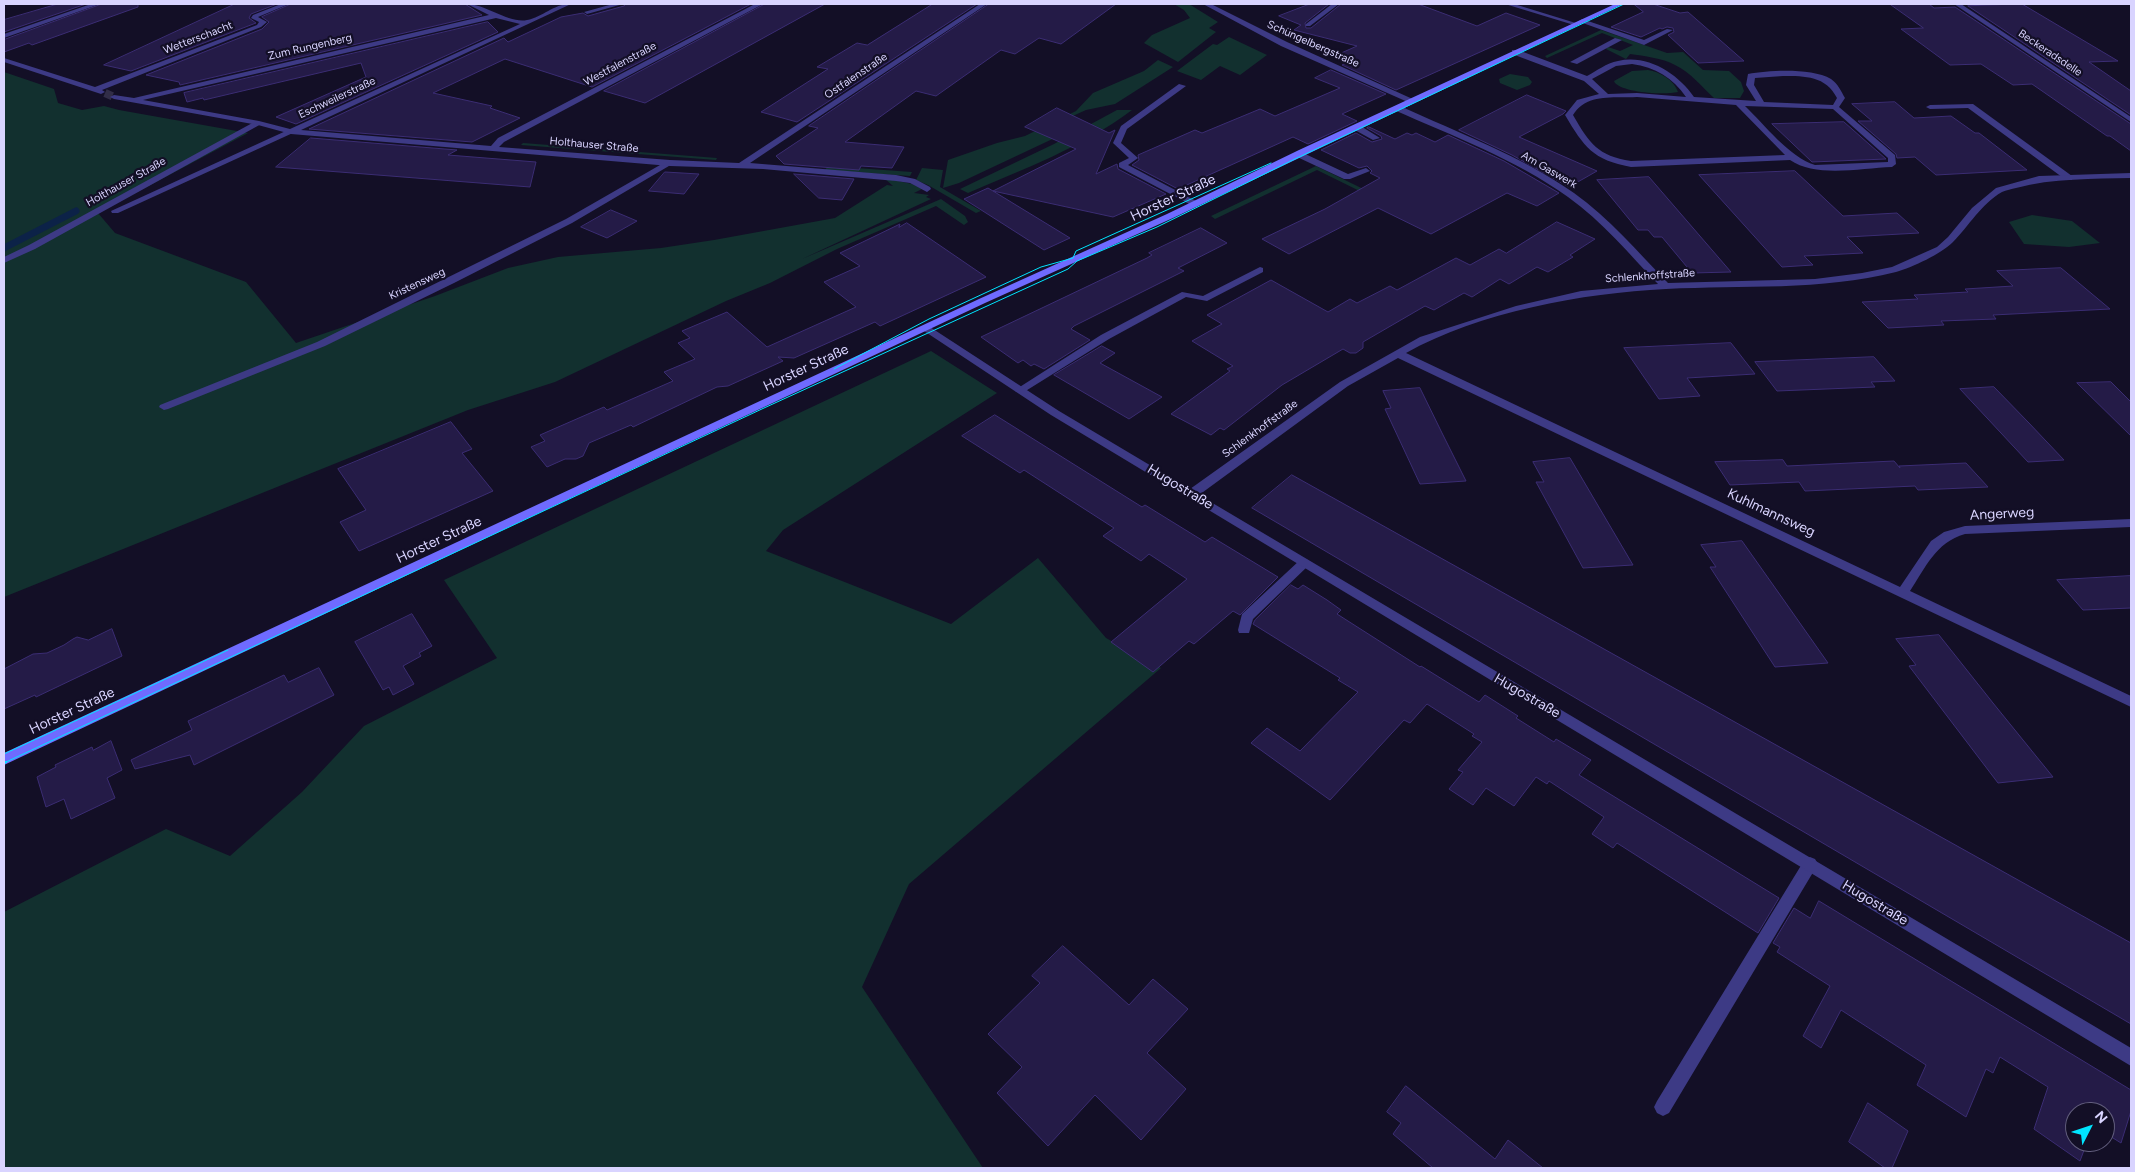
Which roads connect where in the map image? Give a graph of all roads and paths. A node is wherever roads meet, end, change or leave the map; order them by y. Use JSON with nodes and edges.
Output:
{"nodes":[{"id":1,"x":98,"y":4,"type":"edge"},
{"id":2,"x":286,"y":4,"type":"edge"},
{"id":3,"x":470,"y":4,"type":"edge"},
{"id":4,"x":568,"y":4,"type":"edge"},
{"id":5,"x":620,"y":4,"type":"edge"},
{"id":6,"x":760,"y":4,"type":"edge"},
{"id":7,"x":984,"y":4,"type":"edge"},
{"id":8,"x":1206,"y":4,"type":"edge"},
{"id":9,"x":1336,"y":4,"type":"edge"},
{"id":10,"x":1508,"y":4,"type":"edge"},
{"id":11,"x":1620,"y":4,"type":"edge"},
{"id":12,"x":1957,"y":4,"type":"edge"},
{"id":13,"x":587,"y":12,"type":"dead end"},
{"id":14,"x":496,"y":16,"type":"junction"},
{"id":15,"x":530,"y":21,"type":"junction"},
{"id":16,"x":1579,"y":22,"type":"junction"},
{"id":17,"x":1308,"y":24,"type":"dead end"},
{"id":18,"x":1669,"y":30,"type":"dead end"},
{"id":19,"x":4,"y":36,"type":"edge"},
{"id":20,"x":1618,"y":40,"type":"dead end"},
{"id":21,"x":1515,"y":52,"type":"junction"},
{"id":22,"x":1594,"y":52,"type":"junction"},
{"id":23,"x":1604,"y":55,"type":"dead end"},
{"id":24,"x":1613,"y":59,"type":"dead end"},
{"id":25,"x":4,"y":60,"type":"edge"},
{"id":26,"x":1574,"y":62,"type":"dead end"},
{"id":27,"x":1622,"y":62,"type":"junction"},
{"id":28,"x":1587,"y":79,"type":"junction"},
{"id":29,"x":1182,"y":86,"type":"dead end"},
{"id":30,"x":95,"y":90,"type":"junction"},
{"id":31,"x":105,"y":93,"type":"tunnel mouth"},
{"id":32,"x":1606,"y":96,"type":"junction"},
{"id":33,"x":114,"y":97,"type":"tunnel mouth"},
{"id":34,"x":1691,"y":98,"type":"junction"},
{"id":35,"x":130,"y":101,"type":"junction"},
{"id":36,"x":1413,"y":101,"type":"junction"},
{"id":37,"x":1738,"y":103,"type":"junction"},
{"id":38,"x":1760,"y":104,"type":"junction"},
{"id":39,"x":1835,"y":107,"type":"junction"},
{"id":40,"x":1930,"y":107,"type":"dead end"},
{"id":41,"x":1397,"y":108,"type":"junction"},
{"id":42,"x":2131,"y":120,"type":"edge"},
{"id":43,"x":259,"y":123,"type":"junction"},
{"id":44,"x":1356,"y":128,"type":"junction"},
{"id":45,"x":291,"y":132,"type":"junction"},
{"id":46,"x":1376,"y":138,"type":"dead end"},
{"id":47,"x":493,"y":148,"type":"junction"},
{"id":48,"x":1298,"y":154,"type":"junction"},
{"id":49,"x":1792,"y":157,"type":"junction"},
{"id":50,"x":670,"y":163,"type":"junction"},
{"id":51,"x":739,"y":166,"type":"junction"},
{"id":52,"x":1366,"y":171,"type":"dead end"},
{"id":53,"x":2131,"y":174,"type":"edge"},
{"id":54,"x":2069,"y":178,"type":"junction"},
{"id":55,"x":927,"y":189,"type":"dead end"},
{"id":56,"x":1195,"y":204,"type":"junction"},
{"id":57,"x":115,"y":211,"type":"dead end"},
{"id":58,"x":4,"y":260,"type":"edge"},
{"id":59,"x":1260,"y":270,"type":"dead end"},
{"id":60,"x":1665,"y":286,"type":"junction"},
{"id":61,"x":926,"y":329,"type":"junction"},
{"id":62,"x":1396,"y":353,"type":"junction"},
{"id":63,"x":1020,"y":390,"type":"junction"},
{"id":64,"x":164,"y":407,"type":"dead end"},
{"id":65,"x":1192,"y":494,"type":"junction"},
{"id":66,"x":2131,"y":523,"type":"edge"},
{"id":67,"x":1304,"y":563,"type":"junction"},
{"id":68,"x":1903,"y":592,"type":"junction"},
{"id":69,"x":1244,"y":630,"type":"dead end"},
{"id":70,"x":2131,"y":702,"type":"edge"},
{"id":71,"x":4,"y":759,"type":"edge"},
{"id":72,"x":1810,"y":864,"type":"junction"},
{"id":73,"x":2131,"y":1058,"type":"edge"},
{"id":74,"x":1663,"y":1107,"type":"dead end"}],
"edges":[{"from":1,"to":19,"type":"street"},
{"from":2,"to":30,"type":"street","name":"Wetterschacht"},
{"from":3,"to":14,"type":"street"},
{"from":4,"to":15,"type":"street","name":"Eschweilerstraße"},
{"from":5,"to":13,"type":"street"},
{"from":6,"to":47,"type":"street","name":"Westfalenstraße"},
{"from":7,"to":51,"type":"street","name":"Ostfalenstraße"},
{"from":8,"to":36,"type":"street","name":"Schüngelbergstraße"},
{"from":9,"to":17,"type":"street"},
{"from":10,"to":16,"type":"street"},
{"from":11,"to":16,"type":"main road","name":"Horster Straße"},
{"from":12,"to":42,"type":"street","name":"Beckeradsdelle"},
{"from":14,"to":15,"type":"street"},
{"from":14,"to":35,"type":"street","name":"Zum Rungenberg"},
{"from":15,"to":45,"type":"street","name":"Eschweilerstraße"},
{"from":16,"to":18,"type":"street"},
{"from":16,"to":21,"type":"main road","name":"Horster Straße"},
{"from":20,"to":22,"type":"street"},
{"from":21,"to":28,"type":"street"},
{"from":21,"to":36,"type":"main road","name":"Horster Straße"},
{"from":22,"to":23,"type":"street"},
{"from":22,"to":26,"type":"street"},
{"from":24,"to":27,"type":"street"},
{"from":25,"to":30,"type":"street"},
{"from":27,"to":28,"type":"street"},
{"from":27,"to":34,"type":"street"},
{"from":28,"to":32,"type":"street"},
{"from":29,"to":56,"type":"street"},
{"from":30,"to":31,"type":"street"},
{"from":32,"to":34,"type":"street"},
{"from":32,"to":49,"type":"street"},
{"from":33,"to":35,"type":"street","name":"Holthauser Straße"},
{"from":34,"to":37,"type":"street"},
{"from":35,"to":43,"type":"street","name":"Holthauser Straße"},
{"from":36,"to":41,"type":"main road","name":"Horster Straße"},
{"from":37,"to":38,"type":"street"},
{"from":37,"to":49,"type":"street"},
{"from":38,"to":39,"type":"street"},
{"from":38,"to":39,"type":"street"},
{"from":39,"to":49,"type":"street"},
{"from":40,"to":54,"type":"street"},
{"from":41,"to":44,"type":"main road","name":"Horster Straße"},
{"from":41,"to":60,"type":"street","name":"Am Gaswerk"},
{"from":43,"to":45,"type":"street","name":"Holthauser Straße"},
{"from":43,"to":58,"type":"street","name":"Holthauser Straße"},
{"from":44,"to":46,"type":"street"},
{"from":44,"to":48,"type":"main road","name":"Horster Straße"},
{"from":45,"to":47,"type":"street","name":"Holthauser Straße"},
{"from":45,"to":57,"type":"street","name":"Eschweilerstraße"},
{"from":47,"to":50,"type":"street","name":"Holthauser Straße"},
{"from":48,"to":52,"type":"street"},
{"from":48,"to":56,"type":"main road","name":"Horster Straße"},
{"from":50,"to":51,"type":"street","name":"Holthauser Straße"},
{"from":50,"to":64,"type":"street","name":"Kristensweg"},
{"from":51,"to":55,"type":"street","name":"Holthauser Straße"},
{"from":53,"to":54,"type":"street","name":"Schlenkhoffstraße"},
{"from":54,"to":60,"type":"street","name":"Schlenkhoffstraße"},
{"from":56,"to":61,"type":"main road","name":"Horster Straße"},
{"from":59,"to":63,"type":"street"},
{"from":60,"to":62,"type":"street","name":"Schlenkhoffstraße"},
{"from":61,"to":63,"type":"street","name":"Hugostraße"},
{"from":61,"to":71,"type":"main road","name":"Horster Straße"},
{"from":62,"to":65,"type":"street","name":"Schlenkhoffstraße"},
{"from":62,"to":68,"type":"street","name":"Kuhlmannsweg"},
{"from":63,"to":65,"type":"street","name":"Hugostraße"},
{"from":65,"to":67,"type":"street","name":"Hugostraße"},
{"from":66,"to":68,"type":"street","name":"Angerweg"},
{"from":67,"to":69,"type":"street"},
{"from":67,"to":72,"type":"street","name":"Hugostraße"},
{"from":68,"to":70,"type":"street","name":"Kuhlmannsweg"},
{"from":72,"to":73,"type":"street","name":"Hugostraße"},
{"from":72,"to":74,"type":"street"}]}
